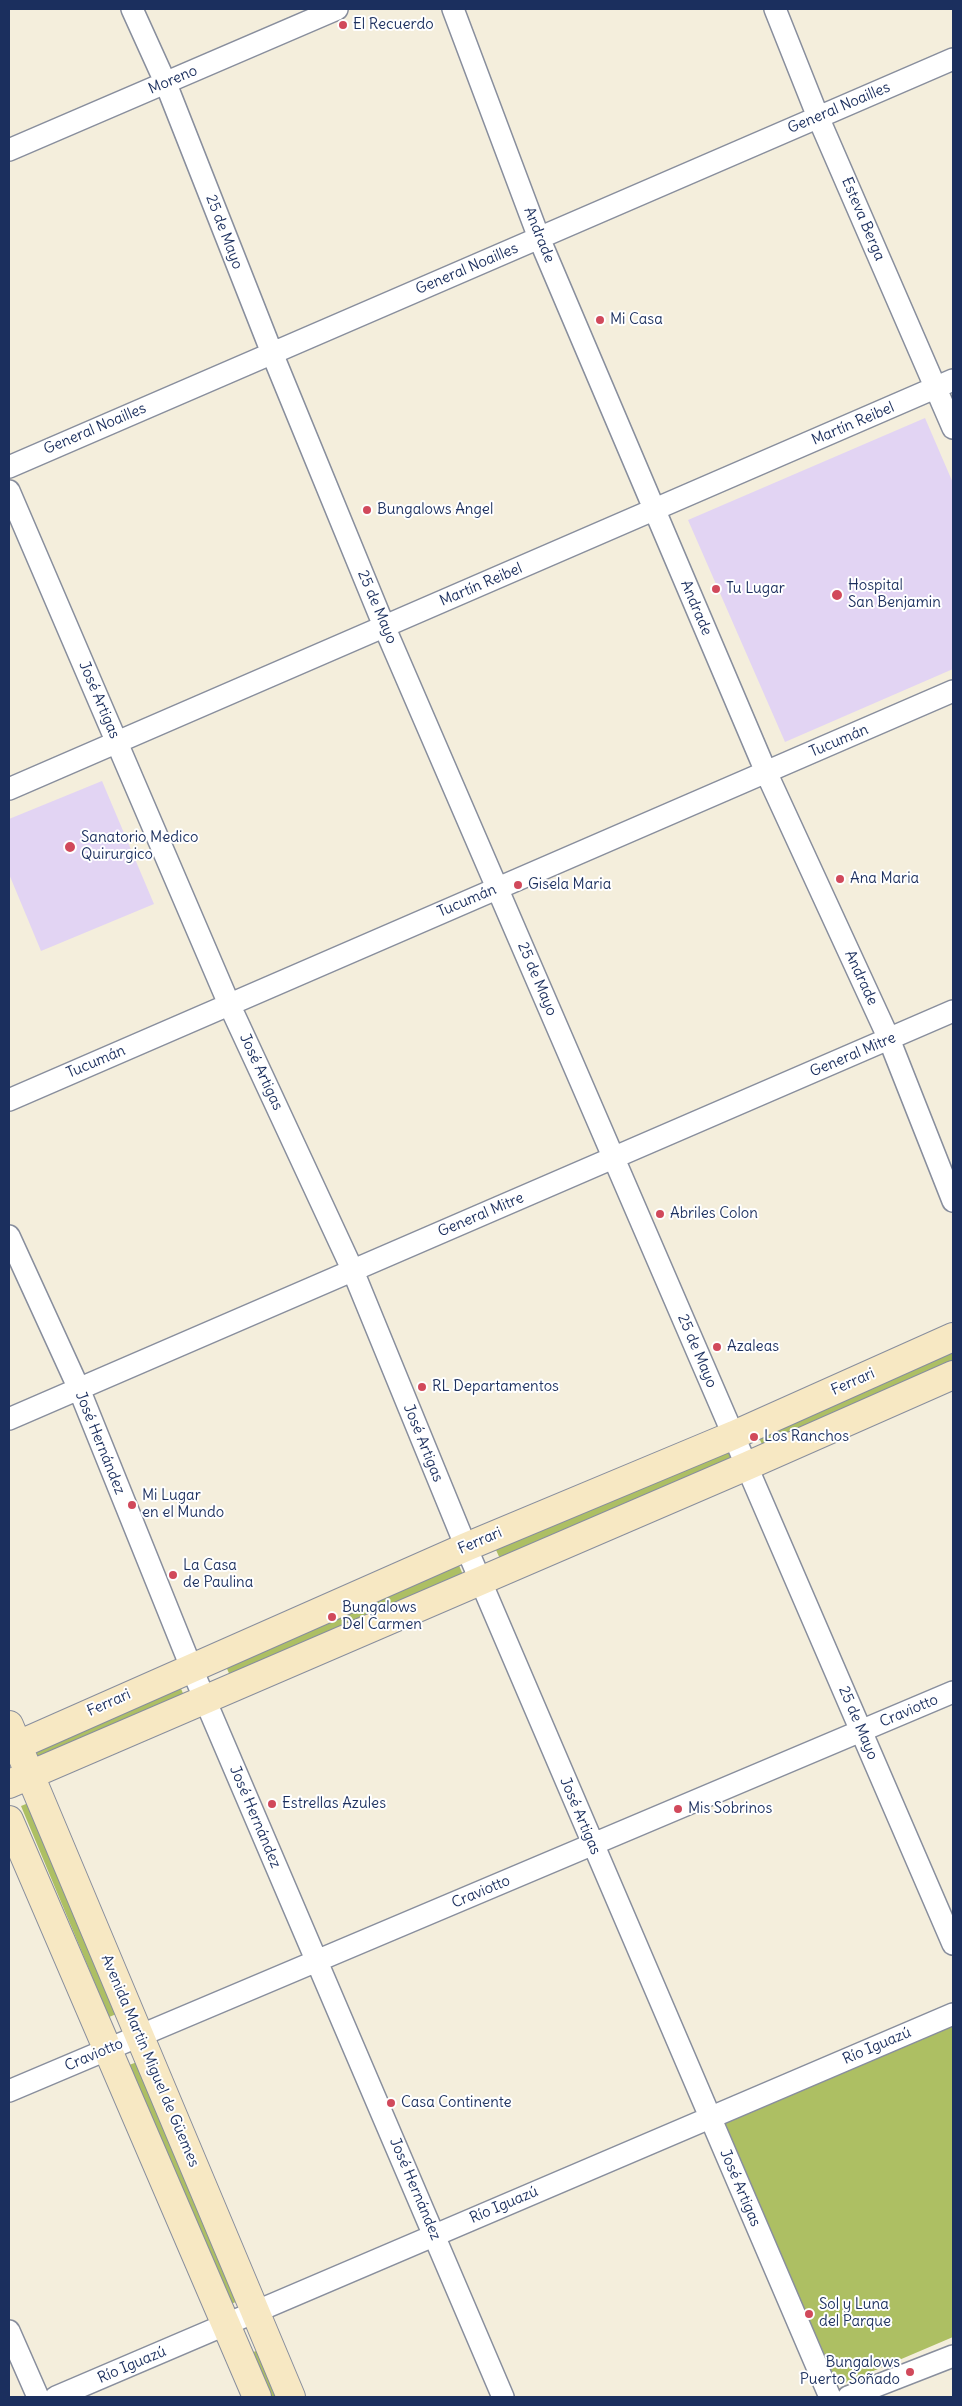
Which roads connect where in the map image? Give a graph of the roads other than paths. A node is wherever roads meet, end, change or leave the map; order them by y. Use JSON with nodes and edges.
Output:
{"nodes":[{"id":1,"x":132,"y":9,"type":"edge"},
{"id":2,"x":337,"y":9,"type":"edge"},
{"id":3,"x":453,"y":9,"type":"edge"},
{"id":4,"x":775,"y":9,"type":"edge"},
{"id":5,"x":953,"y":59,"type":"edge"},
{"id":6,"x":166,"y":84,"type":"junction"},
{"id":7,"x":818,"y":117,"type":"junction"},
{"id":8,"x":9,"y":150,"type":"edge"},
{"id":9,"x":539,"y":238,"type":"junction"},
{"id":10,"x":272,"y":353,"type":"junction"},
{"id":11,"x":944,"y":384,"type":"edge"},
{"id":12,"x":953,"y":428,"type":"edge"},
{"id":13,"x":9,"y":466,"type":"edge"},
{"id":14,"x":9,"y":491,"type":"edge"},
{"id":15,"x":655,"y":509,"type":"junction"},
{"id":16,"x":384,"y":626,"type":"junction"},
{"id":17,"x":953,"y":691,"type":"edge"},
{"id":18,"x":117,"y":742,"type":"junction"},
{"id":19,"x":766,"y":772,"type":"junction"},
{"id":20,"x":9,"y":789,"type":"edge"},
{"id":21,"x":498,"y":888,"type":"junction"},
{"id":22,"x":230,"y":1004,"type":"junction"},
{"id":23,"x":953,"y":1011,"type":"edge"},
{"id":24,"x":889,"y":1039,"type":"junction"},
{"id":25,"x":9,"y":1100,"type":"edge"},
{"id":26,"x":614,"y":1158,"type":"junction"},
{"id":27,"x":953,"y":1201,"type":"edge"},
{"id":28,"x":9,"y":1236,"type":"edge"},
{"id":29,"x":353,"y":1271,"type":"junction"},
{"id":30,"x":953,"y":1337,"type":"edge"},
{"id":31,"x":953,"y":1375,"type":"edge"},
{"id":32,"x":79,"y":1389,"type":"junction"},
{"id":33,"x":9,"y":1419,"type":"edge"},
{"id":34,"x":734,"y":1435,"type":"junction"},
{"id":35,"x":747,"y":1466,"type":"junction"},
{"id":36,"x":466,"y":1547,"type":"junction"},
{"id":37,"x":480,"y":1581,"type":"junction"},
{"id":38,"x":191,"y":1667,"type":"junction"},
{"id":39,"x":953,"y":1692,"type":"edge"},
{"id":40,"x":205,"y":1700,"type":"junction"},
{"id":41,"x":861,"y":1731,"type":"junction"},
{"id":42,"x":11,"y":1740,"type":"edge"},
{"id":43,"x":19,"y":1780,"type":"edge"},
{"id":44,"x":9,"y":1820,"type":"edge"},
{"id":45,"x":592,"y":1845,"type":"junction"},
{"id":46,"x":953,"y":1944,"type":"edge"},
{"id":47,"x":316,"y":1961,"type":"junction"},
{"id":48,"x":953,"y":2014,"type":"edge"},
{"id":49,"x":139,"y":2036,"type":"junction"},
{"id":50,"x":108,"y":2050,"type":"junction"},
{"id":51,"x":9,"y":2091,"type":"edge"},
{"id":52,"x":710,"y":2118,"type":"junction"},
{"id":53,"x":434,"y":2235,"type":"junction"},
{"id":54,"x":256,"y":2312,"type":"junction"},
{"id":55,"x":226,"y":2324,"type":"junction"},
{"id":56,"x":9,"y":2331,"type":"edge"},
{"id":57,"x":953,"y":2356,"type":"edge"},
{"id":58,"x":38,"y":2397,"type":"edge"},
{"id":59,"x":56,"y":2397,"type":"edge"},
{"id":60,"x":257,"y":2397,"type":"edge"},
{"id":61,"x":291,"y":2397,"type":"edge"},
{"id":62,"x":503,"y":2397,"type":"edge"},
{"id":63,"x":830,"y":2397,"type":"edge"},
{"id":64,"x":848,"y":2397,"type":"edge"}],
"edges":[{"from":1,"to":6,"type":"street","name":"25 de Mayo"},
{"from":2,"to":6,"type":"street","name":"Moreno"},
{"from":3,"to":9,"type":"street","name":"Andrade"},
{"from":4,"to":7,"type":"street","name":"Esteva Berga"},
{"from":5,"to":7,"type":"street","name":"General Noailles"},
{"from":6,"to":8,"type":"street","name":"Moreno"},
{"from":6,"to":10,"type":"street","name":"25 de Mayo"},
{"from":7,"to":9,"type":"street","name":"General Noailles"},
{"from":7,"to":11,"type":"street","name":"Esteva Berga"},
{"from":9,"to":10,"type":"street","name":"General Noailles"},
{"from":9,"to":15,"type":"street","name":"Andrade"},
{"from":10,"to":13,"type":"street","name":"General Noailles"},
{"from":10,"to":16,"type":"street","name":"25 de Mayo"},
{"from":11,"to":12,"type":"street","name":"Esteva Berga"},
{"from":11,"to":15,"type":"street","name":"Martín Reibel"},
{"from":14,"to":18,"type":"street","name":"José Artigas"},
{"from":15,"to":16,"type":"street","name":"Martín Reibel"},
{"from":15,"to":19,"type":"street","name":"Andrade"},
{"from":16,"to":18,"type":"street","name":"Martín Reibel"},
{"from":16,"to":21,"type":"street","name":"25 de Mayo"},
{"from":17,"to":19,"type":"street","name":"Tucumán"},
{"from":18,"to":20,"type":"street","name":"Martín Reibel"},
{"from":18,"to":22,"type":"street","name":"José Artigas"},
{"from":19,"to":21,"type":"street","name":"Tucumán"},
{"from":19,"to":24,"type":"street","name":"Andrade"},
{"from":21,"to":22,"type":"street","name":"Tucumán"},
{"from":21,"to":26,"type":"street","name":"25 de Mayo"},
{"from":22,"to":25,"type":"street","name":"Tucumán"},
{"from":22,"to":29,"type":"street","name":"José Artigas"},
{"from":23,"to":24,"type":"street","name":"General Mitre"},
{"from":24,"to":26,"type":"street","name":"General Mitre"},
{"from":24,"to":27,"type":"street","name":"Andrade"},
{"from":26,"to":29,"type":"street","name":"General Mitre"},
{"from":26,"to":34,"type":"street","name":"25 de Mayo"},
{"from":28,"to":32,"type":"street","name":"José Hernández"},
{"from":29,"to":32,"type":"street","name":"General Mitre"},
{"from":29,"to":36,"type":"street","name":"José Artigas"},
{"from":30,"to":34,"type":"main road","name":"Ferrari"},
{"from":31,"to":35,"type":"main road"},
{"from":32,"to":33,"type":"street","name":"General Mitre"},
{"from":32,"to":38,"type":"street","name":"José Hernández"},
{"from":34,"to":35,"type":"street","name":"25 de Mayo"},
{"from":34,"to":36,"type":"main road","name":"Ferrari"},
{"from":35,"to":37,"type":"main road"},
{"from":35,"to":41,"type":"street","name":"25 de Mayo"},
{"from":36,"to":37,"type":"street","name":"José Artigas"},
{"from":36,"to":38,"type":"main road","name":"Ferrari"},
{"from":37,"to":40,"type":"main road"},
{"from":37,"to":45,"type":"street","name":"José Artigas"},
{"from":38,"to":40,"type":"street","name":"José Hernández"},
{"from":38,"to":42,"type":"main road","name":"Ferrari"},
{"from":39,"to":41,"type":"street","name":"Craviotto"},
{"from":40,"to":43,"type":"main road"},
{"from":40,"to":47,"type":"street","name":"José Hernández"},
{"from":41,"to":45,"type":"street","name":"Craviotto"},
{"from":41,"to":46,"type":"street","name":"25 de Mayo"},
{"from":42,"to":43,"type":"main road","name":"Avenida Martin Miguel de Güemes"},
{"from":43,"to":49,"type":"main road","name":"Avenida Martin Miguel de Güemes"},
{"from":44,"to":50,"type":"main road"},
{"from":45,"to":47,"type":"street","name":"Craviotto"},
{"from":45,"to":52,"type":"street","name":"José Artigas"},
{"from":47,"to":49,"type":"street","name":"Craviotto"},
{"from":47,"to":53,"type":"street","name":"José Hernández"},
{"from":48,"to":52,"type":"street","name":"Río Iguazú"},
{"from":49,"to":50,"type":"street","name":"Craviotto"},
{"from":49,"to":54,"type":"main road","name":"Avenida Martin Miguel de Güemes"},
{"from":50,"to":51,"type":"street","name":"Craviotto"},
{"from":50,"to":55,"type":"main road"},
{"from":52,"to":53,"type":"street","name":"Río Iguazú"},
{"from":52,"to":63,"type":"street","name":"José Artigas"},
{"from":53,"to":54,"type":"street","name":"Río Iguazú"},
{"from":53,"to":62,"type":"street","name":"José Hernández"},
{"from":54,"to":55,"type":"street","name":"Río Iguazú"},
{"from":54,"to":61,"type":"main road","name":"Avenida Martin Miguel de Güemes"},
{"from":55,"to":59,"type":"street","name":"Río Iguazú"},
{"from":55,"to":60,"type":"main road"},
{"from":56,"to":58,"type":"street"},
{"from":57,"to":64,"type":"street"}]}
